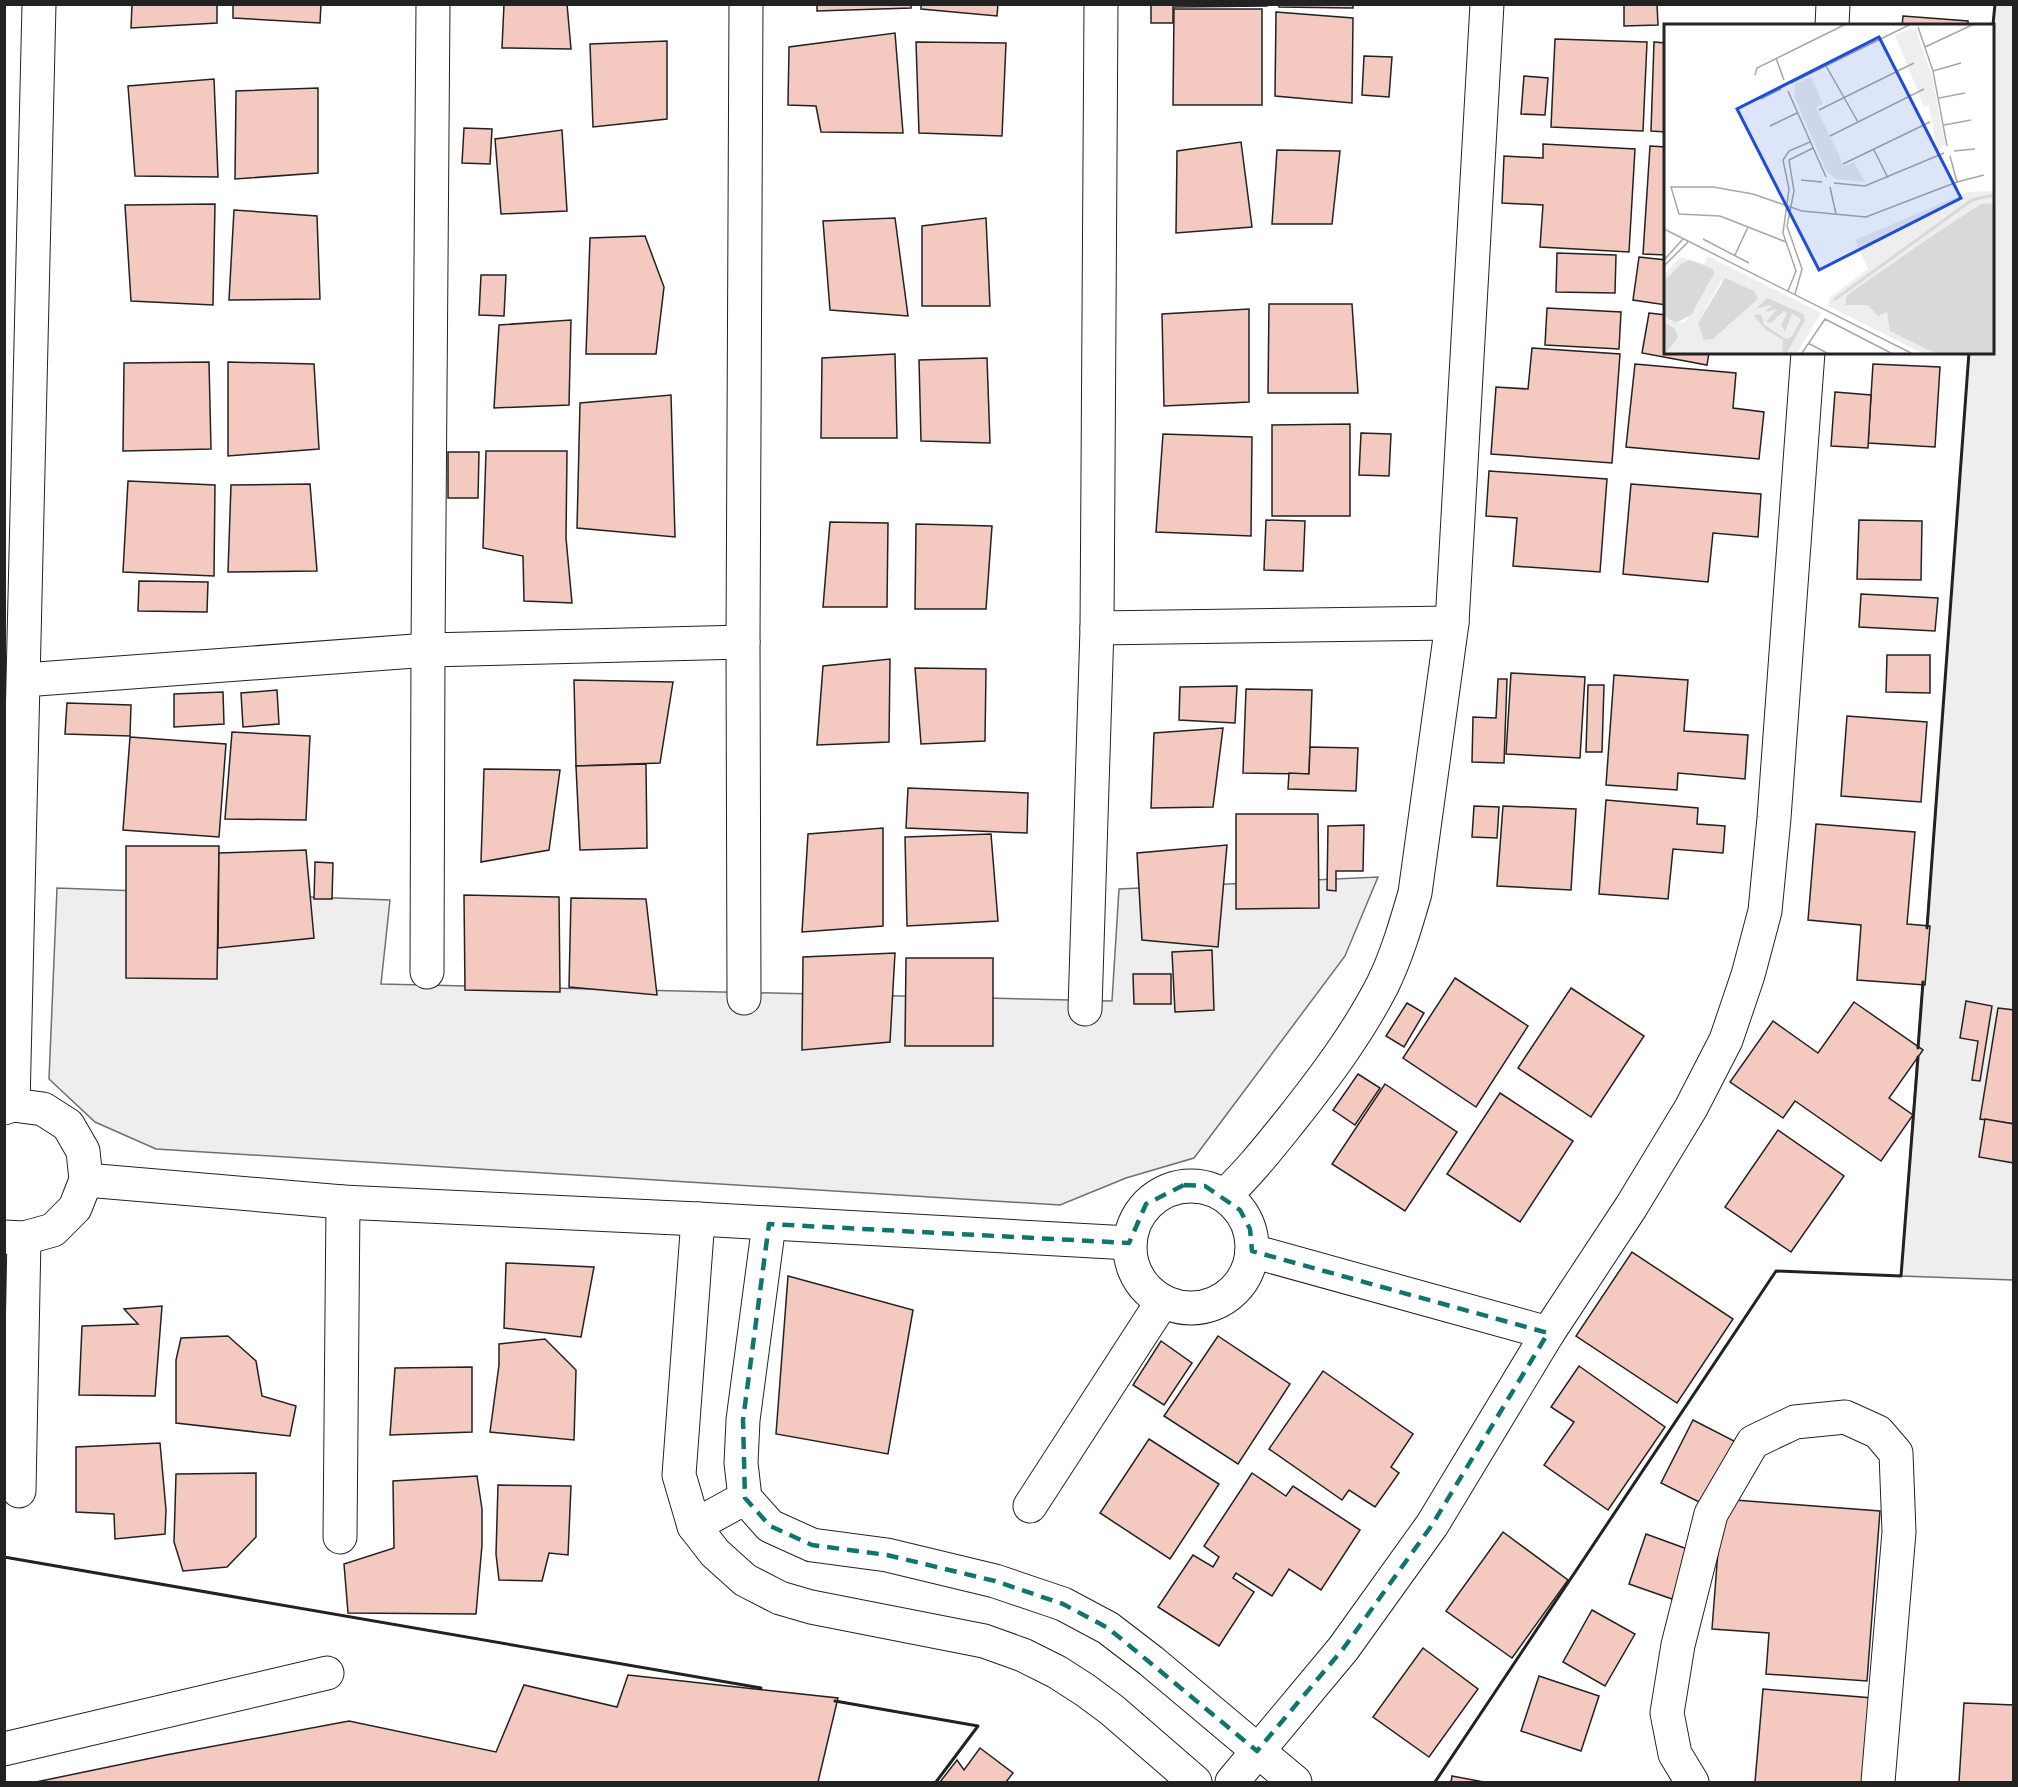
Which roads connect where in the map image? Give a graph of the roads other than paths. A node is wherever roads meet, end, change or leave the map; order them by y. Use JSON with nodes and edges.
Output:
{"nodes":[{"id":1,"x":39,"y":4,"type":"edge"},
{"id":2,"x":433,"y":4,"type":"edge"},
{"id":3,"x":746,"y":4,"type":"edge"},
{"id":4,"x":1101,"y":4,"type":"edge"},
{"id":5,"x":1487,"y":4,"type":"edge"},
{"id":6,"x":1833,"y":4,"type":"edge"},
{"id":7,"x":1832,"y":24,"type":"edge"},
{"id":8,"x":1808,"y":354,"type":"edge"},
{"id":9,"x":1452,"y":623,"type":"junction"},
{"id":10,"x":1097,"y":628,"type":"junction"},
{"id":11,"x":743,"y":642,"type":"junction"},
{"id":12,"x":428,"y":650,"type":"junction"},
{"id":13,"x":24,"y":680,"type":"junction"},
{"id":14,"x":427,"y":972,"type":"dead end"},
{"id":15,"x":744,"y":998,"type":"dead end"},
{"id":16,"x":1085,"y":1009,"type":"dead end"},
{"id":17,"x":9,"y":1107,"type":"edge"},
{"id":18,"x":86,"y":1180,"type":"junction"},
{"id":19,"x":1224,"y":1195,"type":"junction"},
{"id":20,"x":343,"y":1202,"type":"junction"},
{"id":21,"x":698,"y":1219,"type":"junction"},
{"id":22,"x":769,"y":1224,"type":"junction"},
{"id":23,"x":14,"y":1237,"type":"edge"},
{"id":24,"x":1129,"y":1243,"type":"junction"},
{"id":25,"x":1252,"y":1251,"type":"junction"},
{"id":26,"x":1162,"y":1302,"type":"junction"},
{"id":27,"x":1548,"y":1333,"type":"junction"},
{"id":28,"x":19,"y":1491,"type":"dead end"},
{"id":29,"x":746,"y":1498,"type":"junction"},
{"id":30,"x":1030,"y":1506,"type":"dead end"},
{"id":31,"x":694,"y":1526,"type":"junction"},
{"id":32,"x":340,"y":1537,"type":"dead end"},
{"id":33,"x":327,"y":1672,"type":"dead end"},
{"id":34,"x":4,"y":1749,"type":"edge"},
{"id":35,"x":1257,"y":1752,"type":"junction"},
{"id":36,"x":1195,"y":1782,"type":"edge"},
{"id":37,"x":1233,"y":1782,"type":"edge"},
{"id":38,"x":1295,"y":1782,"type":"edge"},
{"id":39,"x":1692,"y":1782,"type":"edge"},
{"id":40,"x":1878,"y":1782,"type":"edge"}],
"edges":[{"from":1,"to":13,"type":"street"},
{"from":2,"to":12,"type":"street"},
{"from":3,"to":11,"type":"street"},
{"from":4,"to":10,"type":"street"},
{"from":5,"to":9,"type":"street"},
{"from":6,"to":7,"type":"street"},
{"from":8,"to":27,"type":"street"},
{"from":9,"to":10,"type":"street"},
{"from":9,"to":19,"type":"street"},
{"from":10,"to":16,"type":"street"},
{"from":11,"to":12,"type":"street"},
{"from":11,"to":15,"type":"street"},
{"from":12,"to":13,"type":"street"},
{"from":12,"to":14,"type":"street"},
{"from":13,"to":17,"type":"street"},
{"from":17,"to":18,"type":"street"},
{"from":18,"to":20,"type":"street"},
{"from":18,"to":23,"type":"street"},
{"from":19,"to":24,"type":"street"},
{"from":19,"to":25,"type":"street"},
{"from":20,"to":21,"type":"street"},
{"from":20,"to":32,"type":"street"},
{"from":21,"to":22,"type":"street"},
{"from":21,"to":31,"type":"street"},
{"from":22,"to":24,"type":"street"},
{"from":22,"to":29,"type":"street"},
{"from":23,"to":28,"type":"street"},
{"from":24,"to":26,"type":"street"},
{"from":25,"to":26,"type":"street"},
{"from":25,"to":27,"type":"street"},
{"from":26,"to":30,"type":"street"},
{"from":27,"to":35,"type":"street"},
{"from":29,"to":31,"type":"street"},
{"from":29,"to":35,"type":"street"},
{"from":31,"to":36,"type":"street"},
{"from":33,"to":34,"type":"street"},
{"from":35,"to":37,"type":"street"},
{"from":35,"to":38,"type":"street"},
{"from":39,"to":40,"type":"street"}]}
